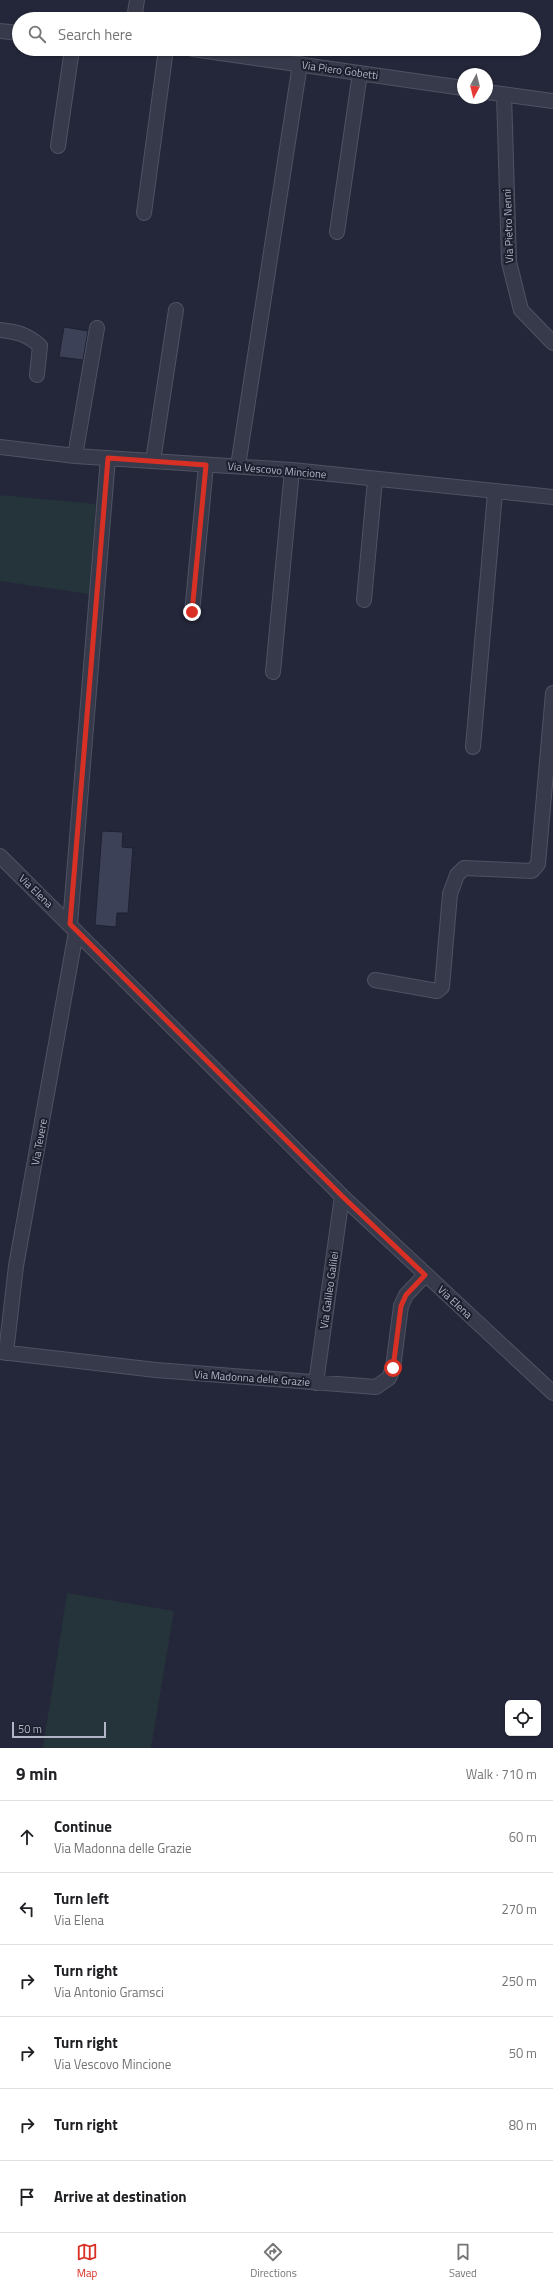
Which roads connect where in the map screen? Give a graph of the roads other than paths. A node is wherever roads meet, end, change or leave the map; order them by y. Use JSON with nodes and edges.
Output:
{"nodes":[{"id":1,"x":137,"y":0,"type":"edge"},
{"id":2,"x":135,"y":12,"type":"edge"},
{"id":3,"x":0,"y":31,"type":"edge"},
{"id":4,"x":12,"y":32,"type":"edge"},
{"id":5,"x":71,"y":56,"type":"edge"},
{"id":6,"x":165,"y":56,"type":"edge"},
{"id":7,"x":243,"y":56,"type":"edge"},
{"id":8,"x":300,"y":64,"type":"junction"},
{"id":9,"x":360,"y":73,"type":"junction"},
{"id":10,"x":457,"y":87,"type":"edge"},
{"id":11,"x":493,"y":93,"type":"edge"},
{"id":12,"x":504,"y":94,"type":"junction"},
{"id":13,"x":553,"y":101,"type":"edge"},
{"id":14,"x":58,"y":146,"type":"dead end"},
{"id":15,"x":144,"y":213,"type":"dead end"},
{"id":16,"x":337,"y":232,"type":"dead end"},
{"id":17,"x":176,"y":310,"type":"dead end"},
{"id":18,"x":97,"y":328,"type":"dead end"},
{"id":19,"x":0,"y":330,"type":"edge"},
{"id":20,"x":553,"y":343,"type":"edge"},
{"id":21,"x":37,"y":375,"type":"dead end"},
{"id":22,"x":0,"y":447,"type":"edge"},
{"id":23,"x":74,"y":456,"type":"junction"},
{"id":24,"x":108,"y":458,"type":"junction"},
{"id":25,"x":153,"y":461,"type":"junction"},
{"id":26,"x":206,"y":465,"type":"junction"},
{"id":27,"x":238,"y":466,"type":"junction"},
{"id":28,"x":292,"y":470,"type":"junction"},
{"id":29,"x":375,"y":480,"type":"junction"},
{"id":30,"x":495,"y":493,"type":"junction"},
{"id":31,"x":553,"y":497,"type":"edge"},
{"id":32,"x":364,"y":600,"type":"dead end"},
{"id":33,"x":192,"y":612,"type":"dead end"},
{"id":34,"x":273,"y":672,"type":"dead end"},
{"id":35,"x":553,"y":693,"type":"edge"},
{"id":36,"x":473,"y":747,"type":"dead end"},
{"id":37,"x":0,"y":856,"type":"edge"},
{"id":38,"x":73,"y":928,"type":"junction"},
{"id":39,"x":375,"y":980,"type":"dead end"},
{"id":40,"x":342,"y":1196,"type":"junction"},
{"id":41,"x":425,"y":1275,"type":"junction"},
{"id":42,"x":3,"y":1353,"type":"edge"},
{"id":43,"x":316,"y":1383,"type":"junction"},
{"id":44,"x":553,"y":1393,"type":"edge"}],
"edges":[{"from":1,"to":2,"type":"street"},
{"from":3,"to":4,"type":"street"},
{"from":5,"to":14,"type":"street"},
{"from":6,"to":15,"type":"street"},
{"from":7,"to":8,"type":"street","name":"Via Piero Gobetti"},
{"from":8,"to":9,"type":"street","name":"Via Piero Gobetti"},
{"from":8,"to":27,"type":"street"},
{"from":9,"to":10,"type":"street","name":"Via Piero Gobetti"},
{"from":9,"to":16,"type":"street"},
{"from":11,"to":12,"type":"street"},
{"from":12,"to":13,"type":"street"},
{"from":12,"to":20,"type":"street","name":"Via Pietro Nenni"},
{"from":17,"to":25,"type":"street"},
{"from":18,"to":23,"type":"street"},
{"from":19,"to":21,"type":"street"},
{"from":22,"to":23,"type":"street","name":"Via Vescovo Mincione"},
{"from":23,"to":24,"type":"street","name":"Via Vescovo Mincione"},
{"from":24,"to":25,"type":"street","name":"Via Vescovo Mincione"},
{"from":24,"to":38,"type":"street","name":"Via Tevere"},
{"from":25,"to":26,"type":"street","name":"Via Vescovo Mincione"},
{"from":26,"to":27,"type":"street","name":"Via Vescovo Mincione"},
{"from":26,"to":33,"type":"street"},
{"from":27,"to":28,"type":"street","name":"Via Vescovo Mincione"},
{"from":28,"to":29,"type":"street","name":"Via Vescovo Mincione"},
{"from":28,"to":34,"type":"street"},
{"from":29,"to":30,"type":"street","name":"Via Vescovo Mincione"},
{"from":29,"to":32,"type":"street"},
{"from":30,"to":31,"type":"street","name":"Via Vescovo Mincione"},
{"from":30,"to":36,"type":"street"},
{"from":35,"to":39,"type":"street"},
{"from":37,"to":38,"type":"street","name":"Via Elena"},
{"from":38,"to":40,"type":"street","name":"Via Elena"},
{"from":38,"to":42,"type":"street","name":"Via Tevere"},
{"from":40,"to":41,"type":"street","name":"Via Elena"},
{"from":40,"to":43,"type":"street","name":"Via Galileo Galilei"},
{"from":41,"to":43,"type":"street","name":"Via Madonna delle Grazie"},
{"from":41,"to":44,"type":"street","name":"Via Elena"},
{"from":42,"to":43,"type":"street","name":"Via Madonna delle Grazie"}]}
